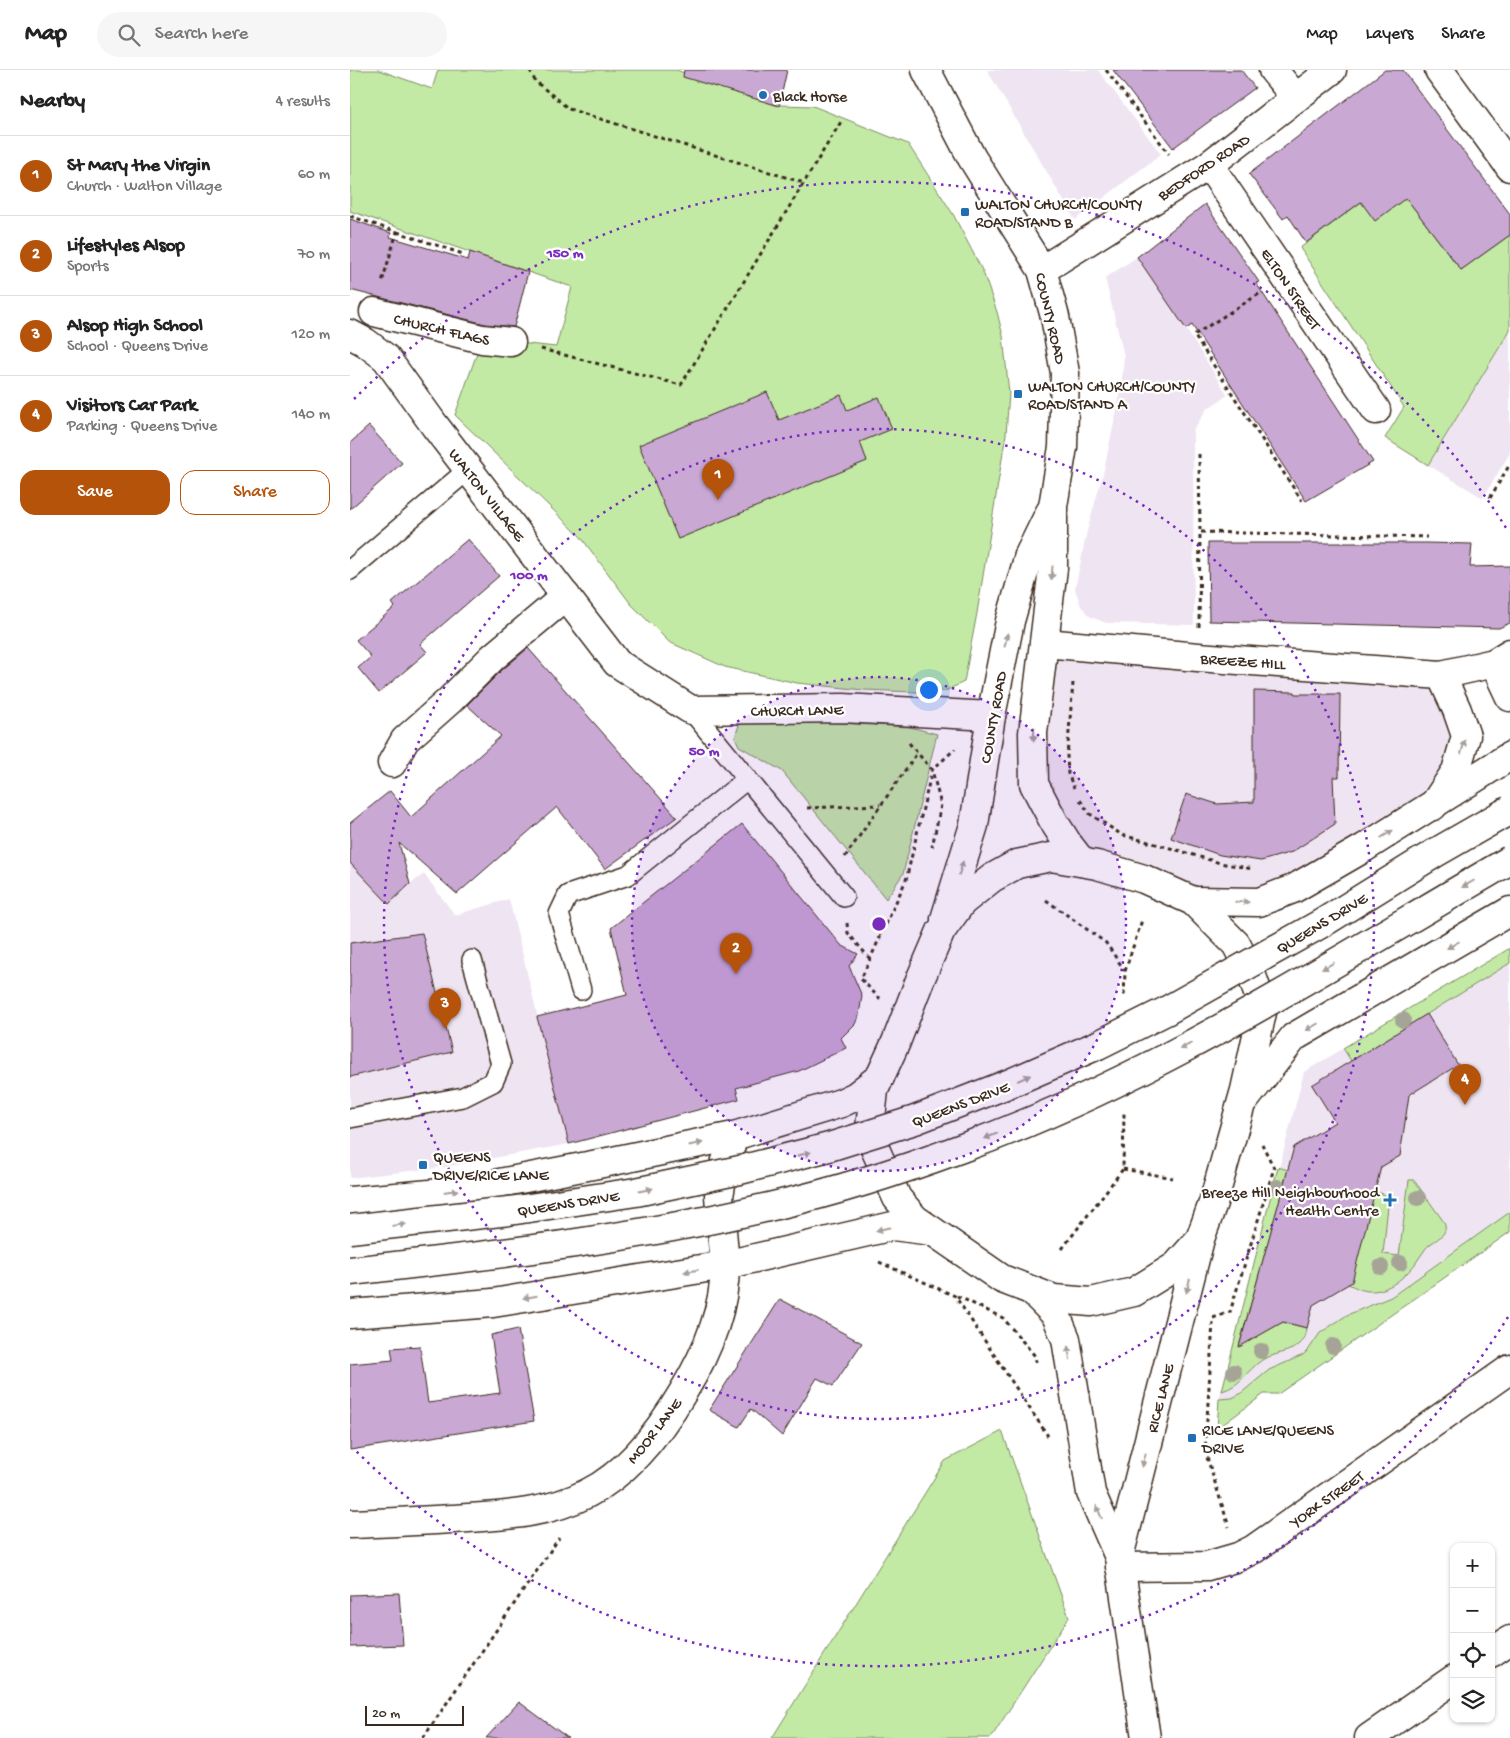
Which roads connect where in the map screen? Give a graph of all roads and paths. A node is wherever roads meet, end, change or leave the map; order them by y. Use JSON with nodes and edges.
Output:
{"nodes":[{"id":1,"x":530,"y":70,"type":"edge"},
{"id":2,"x":926,"y":70,"type":"edge"},
{"id":3,"x":1106,"y":70,"type":"edge"},
{"id":4,"x":1273,"y":70,"type":"edge"},
{"id":5,"x":1332,"y":70,"type":"edge"},
{"id":6,"x":1439,"y":70,"type":"edge"},
{"id":7,"x":1296,"y":98,"type":"junction"},
{"id":8,"x":842,"y":120,"type":"dead end"},
{"id":9,"x":1510,"y":167,"type":"edge"},
{"id":10,"x":1198,"y":172,"type":"junction"},
{"id":11,"x":804,"y":183,"type":"junction"},
{"id":12,"x":350,"y":216,"type":"edge"},
{"id":13,"x":397,"y":232,"type":"junction"},
{"id":14,"x":463,"y":254,"type":"dead end"},
{"id":15,"x":1042,"y":270,"type":"junction"},
{"id":16,"x":1285,"y":278,"type":"junction"},
{"id":17,"x":374,"y":312,"type":"joint"},
{"id":18,"x":353,"y":341,"type":"edge"},
{"id":19,"x":511,"y":342,"type":"joint"},
{"id":20,"x":1376,"y":410,"type":"dead end"},
{"id":21,"x":1199,"y":454,"type":"dead end"},
{"id":22,"x":1510,"y":464,"type":"edge"},
{"id":23,"x":469,"y":469,"type":"junction"},
{"id":24,"x":1490,"y":498,"type":"dead end"},
{"id":25,"x":1302,"y":501,"type":"dead end"},
{"id":26,"x":1053,"y":506,"type":"junction"},
{"id":27,"x":1200,"y":532,"type":"junction"},
{"id":28,"x":1427,"y":536,"type":"dead end"},
{"id":29,"x":350,"y":570,"type":"edge"},
{"id":30,"x":566,"y":596,"type":"junction"},
{"id":31,"x":1045,"y":643,"type":"junction"},
{"id":32,"x":1075,"y":646,"type":"junction"},
{"id":33,"x":1198,"y":657,"type":"junction"},
{"id":34,"x":1502,"y":658,"type":"edge"},
{"id":35,"x":1441,"y":675,"type":"junction"},
{"id":36,"x":1510,"y":697,"type":"edge"},
{"id":37,"x":690,"y":710,"type":"junction"},
{"id":38,"x":991,"y":716,"type":"junction"},
{"id":39,"x":917,"y":753,"type":"dead end"},
{"id":40,"x":1510,"y":756,"type":"edge"},
{"id":41,"x":392,"y":763,"type":"dead end"},
{"id":42,"x":747,"y":779,"type":"junction"},
{"id":43,"x":881,"y":805,"type":"junction"},
{"id":44,"x":1433,"y":806,"type":"junction"},
{"id":45,"x":772,"y":810,"type":"junction"},
{"id":46,"x":1510,"y":810,"type":"edge"},
{"id":47,"x":1167,"y":847,"type":"junction"},
{"id":48,"x":932,"y":852,"type":"dead end"},
{"id":49,"x":1165,"y":854,"type":"dead end"},
{"id":50,"x":1510,"y":860,"type":"edge"},
{"id":51,"x":1082,"y":862,"type":"junction"},
{"id":52,"x":1257,"y":870,"type":"dead end"},
{"id":53,"x":829,"y":880,"type":"junction"},
{"id":54,"x":844,"y":897,"type":"dead end"},
{"id":55,"x":1193,"y":900,"type":"junction"},
{"id":56,"x":1510,"y":911,"type":"edge"},
{"id":57,"x":1142,"y":920,"type":"dead end"},
{"id":58,"x":941,"y":931,"type":"junction"},
{"id":59,"x":848,"y":933,"type":"dead end"},
{"id":60,"x":870,"y":959,"type":"junction"},
{"id":61,"x":472,"y":960,"type":"dead end"},
{"id":62,"x":1124,"y":971,"type":"dead end"},
{"id":63,"x":882,"y":989,"type":"dead end"},
{"id":64,"x":581,"y":990,"type":"dead end"},
{"id":65,"x":880,"y":1077,"type":"junction"},
{"id":66,"x":1241,"y":1103,"type":"junction"},
{"id":67,"x":350,"y":1118,"type":"edge"},
{"id":68,"x":734,"y":1136,"type":"junction"},
{"id":69,"x":1260,"y":1140,"type":"dead end"},
{"id":70,"x":1173,"y":1178,"type":"dead end"},
{"id":71,"x":350,"y":1201,"type":"edge"},
{"id":72,"x":350,"y":1229,"type":"edge"},
{"id":73,"x":932,"y":1231,"type":"junction"},
{"id":74,"x":1200,"y":1239,"type":"junction"},
{"id":75,"x":1062,"y":1249,"type":"dead end"},
{"id":76,"x":873,"y":1259,"type":"dead end"},
{"id":77,"x":726,"y":1265,"type":"junction"},
{"id":78,"x":350,"y":1272,"type":"edge"},
{"id":79,"x":1033,"y":1292,"type":"junction"},
{"id":80,"x":955,"y":1296,"type":"junction"},
{"id":81,"x":350,"y":1314,"type":"edge"},
{"id":82,"x":1003,"y":1318,"type":"dead end"},
{"id":83,"x":1510,"y":1369,"type":"edge"},
{"id":84,"x":1048,"y":1436,"type":"dead end"},
{"id":85,"x":350,"y":1524,"type":"edge"},
{"id":86,"x":561,"y":1534,"type":"dead end"},
{"id":87,"x":1238,"y":1557,"type":"junction"},
{"id":88,"x":1120,"y":1562,"type":"junction"},
{"id":89,"x":1510,"y":1640,"type":"edge"},
{"id":90,"x":1495,"y":1650,"type":"edge"},
{"id":91,"x":1450,"y":1682,"type":"edge"},
{"id":92,"x":424,"y":1738,"type":"edge"},
{"id":93,"x":1146,"y":1738,"type":"edge"},
{"id":94,"x":1369,"y":1738,"type":"edge"}],
"edges":[{"from":1,"to":11,"type":"path"},
{"from":2,"to":15,"type":"main road","name":"COUNTY ROAD"},
{"from":3,"to":10,"type":"path"},
{"from":4,"to":7,"type":"main road"},
{"from":5,"to":7,"type":"main road","name":"BEDFORD ROAD"},
{"from":6,"to":9,"type":"main road"},
{"from":7,"to":10,"type":"main road","name":"BEDFORD ROAD"},
{"from":8,"to":11,"type":"path"},
{"from":10,"to":15,"type":"main road","name":"BEDFORD ROAD"},
{"from":10,"to":16,"type":"main road","name":"ELTON STREET"},
{"from":11,"to":19,"type":"path"},
{"from":12,"to":13,"type":"path"},
{"from":13,"to":14,"type":"path"},
{"from":13,"to":17,"type":"path"},
{"from":15,"to":26,"type":"main road","name":"COUNTY ROAD"},
{"from":16,"to":20,"type":"main road","name":"ELTON STREET"},
{"from":16,"to":25,"type":"path"},
{"from":17,"to":19,"type":"main road","name":"CHURCH FLAGS"},
{"from":18,"to":23,"type":"main road","name":"WALTON VILLAGE"},
{"from":21,"to":27,"type":"path"},
{"from":22,"to":24,"type":"path"},
{"from":23,"to":29,"type":"lane"},
{"from":23,"to":30,"type":"main road","name":"WALTON VILLAGE"},
{"from":26,"to":31,"type":"main road","name":"COUNTY ROAD","one_way":true},
{"from":38,"to":26,"type":"main road","name":"COUNTY ROAD","one_way":true},
{"from":27,"to":28,"type":"path"},
{"from":27,"to":33,"type":"path"},
{"from":30,"to":37,"type":"main road","name":"WALTON VILLAGE"},
{"from":30,"to":41,"type":"main road"},
{"from":31,"to":32,"type":"main road","name":"BREEZE HILL"},
{"from":31,"to":51,"type":"main road","name":"COUNTY ROAD","one_way":true},
{"from":32,"to":33,"type":"main road","name":"BREEZE HILL"},
{"from":32,"to":47,"type":"path"},
{"from":33,"to":35,"type":"main road","name":"BREEZE HILL"},
{"from":34,"to":35,"type":"main road","name":"BREEZE HILL"},
{"from":34,"to":36,"type":"main road","name":"BREEZE HILL"},
{"from":44,"to":35,"type":"main road","one_way":true},
{"from":37,"to":38,"type":"main road","name":"CHURCH LANE"},
{"from":37,"to":42,"type":"lane"},
{"from":58,"to":38,"type":"main road","name":"COUNTY ROAD","one_way":true},
{"from":39,"to":43,"type":"path"},
{"from":40,"to":44,"type":"main road"},
{"from":42,"to":45,"type":"lane"},
{"from":42,"to":64,"type":"lane"},
{"from":43,"to":45,"type":"path"},
{"from":43,"to":53,"type":"path"},
{"from":55,"to":44,"type":"main road","one_way":true},
{"from":45,"to":53,"type":"lane"},
{"from":72,"to":46,"type":"main road","name":"QUEENS DRIVE","one_way":true,"bridge":true},
{"from":47,"to":49,"type":"path"},
{"from":47,"to":52,"type":"path"},
{"from":48,"to":60,"type":"path"},
{"from":50,"to":78,"type":"main road","one_way":true,"bridge":true},
{"from":51,"to":55,"type":"main road"},
{"from":51,"to":58,"type":"main road"},
{"from":53,"to":54,"type":"lane"},
{"from":55,"to":66,"type":"main road","name":"RICE LANE"},
{"from":56,"to":66,"type":"main road","one_way":true},
{"from":57,"to":62,"type":"path"},
{"from":58,"to":65,"type":"main road"},
{"from":59,"to":60,"type":"path"},
{"from":60,"to":63,"type":"path"},
{"from":61,"to":67,"type":"lane"},
{"from":65,"to":68,"type":"main road"},
{"from":65,"to":73,"type":"main road"},
{"from":66,"to":74,"type":"main road","name":"RICE LANE"},
{"from":71,"to":68,"type":"main road","one_way":true},
{"from":68,"to":77,"type":"main road","name":"MOOR LANE"},
{"from":69,"to":87,"type":"path"},
{"from":70,"to":75,"type":"path"},
{"from":73,"to":77,"type":"main road","one_way":true},
{"from":73,"to":79,"type":"main road"},
{"from":74,"to":79,"type":"main road"},
{"from":74,"to":88,"type":"main road","name":"RICE LANE","one_way":true},
{"from":76,"to":80,"type":"path"},
{"from":77,"to":81,"type":"main road","one_way":true},
{"from":77,"to":85,"type":"main road","name":"MOOR LANE"},
{"from":88,"to":79,"type":"main road","name":"RICE LANE","one_way":true},
{"from":80,"to":82,"type":"path"},
{"from":80,"to":84,"type":"path"},
{"from":83,"to":87,"type":"main road","name":"YORK STREET"},
{"from":86,"to":92,"type":"path"},
{"from":87,"to":88,"type":"main road","name":"YORK STREET"},
{"from":88,"to":93,"type":"main road","name":"RICE LANE"},
{"from":89,"to":90,"type":"main road"},
{"from":91,"to":94,"type":"main road"}]}
